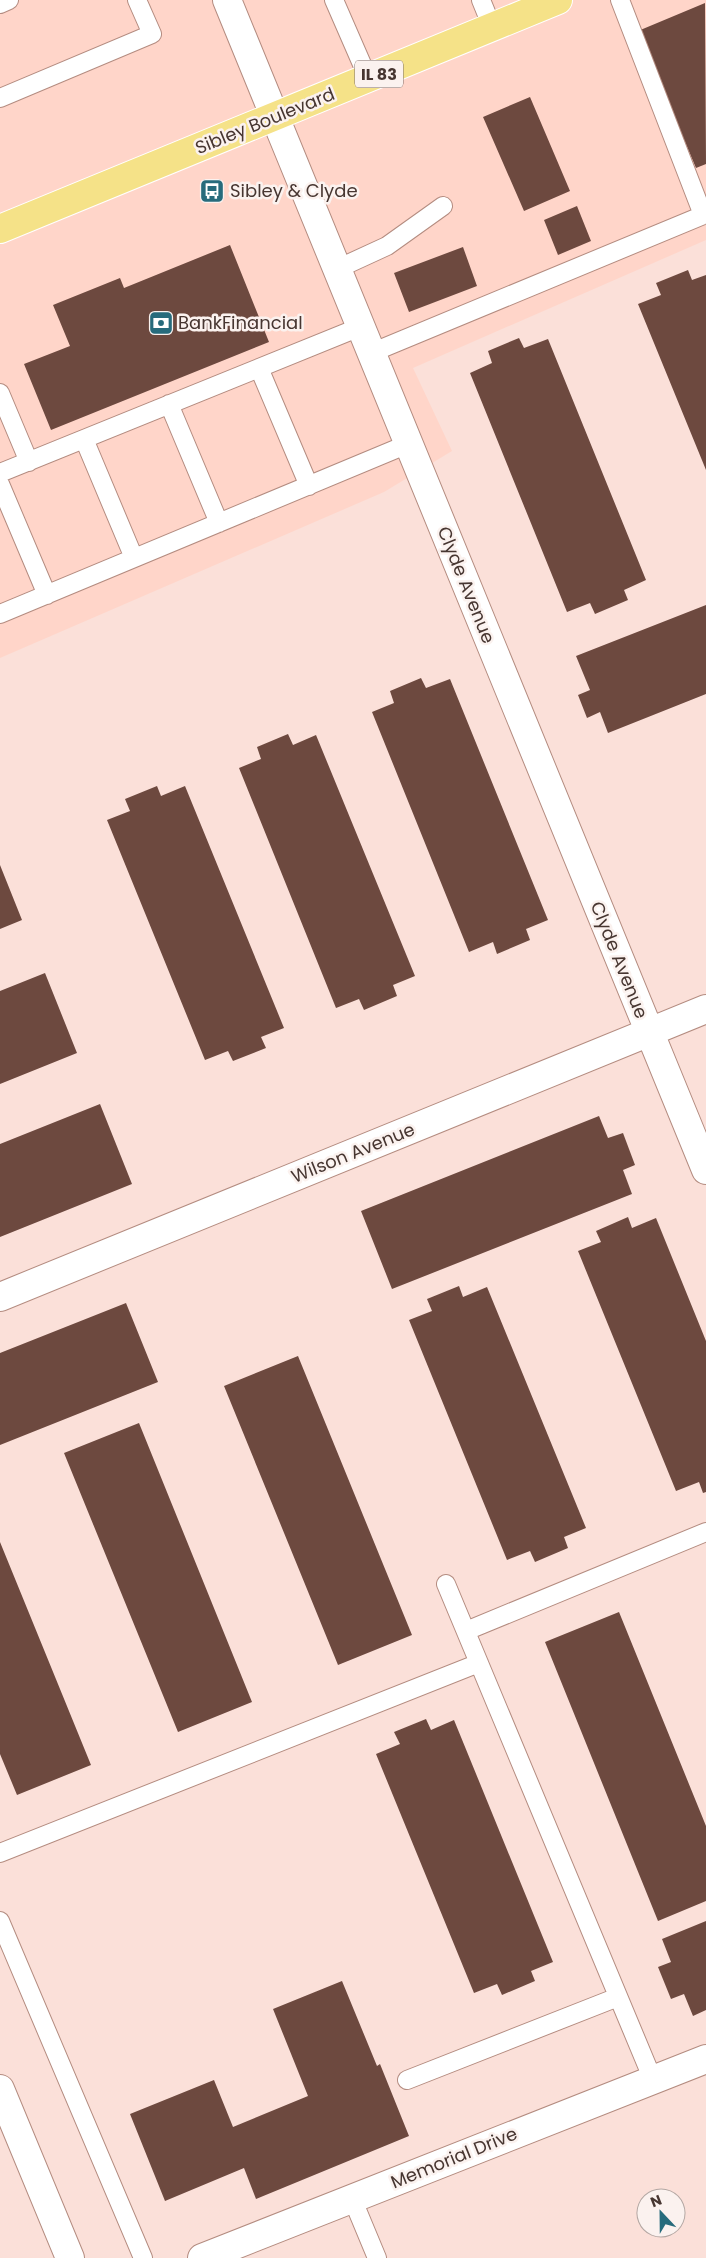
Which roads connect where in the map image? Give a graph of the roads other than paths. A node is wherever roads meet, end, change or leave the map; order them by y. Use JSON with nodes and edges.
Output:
{"nodes":[{"id":1,"x":9,"y":0,"type":"edge"},
{"id":2,"x":137,"y":0,"type":"edge"},
{"id":3,"x":227,"y":0,"type":"edge"},
{"id":4,"x":334,"y":0,"type":"edge"},
{"id":5,"x":481,"y":0,"type":"edge"},
{"id":6,"x":558,"y":0,"type":"edge"},
{"id":7,"x":620,"y":0,"type":"edge"},
{"id":8,"x":0,"y":4,"type":"edge"},
{"id":9,"x":492,"y":27,"type":"junction"},
{"id":10,"x":368,"y":78,"type":"junction"},
{"id":11,"x":0,"y":98,"type":"edge"},
{"id":12,"x":274,"y":117,"type":"junction"},
{"id":13,"x":443,"y":206,"type":"dead end"},
{"id":14,"x":705,"y":215,"type":"edge"},
{"id":15,"x":0,"y":229,"type":"edge"},
{"id":16,"x":337,"y":270,"type":"junction"},
{"id":17,"x":360,"y":327,"type":"junction"},
{"id":18,"x":371,"y":353,"type":"junction"},
{"id":19,"x":259,"y":368,"type":"junction"},
{"id":20,"x":0,"y":393,"type":"edge"},
{"id":21,"x":170,"y":404,"type":"junction"},
{"id":22,"x":84,"y":439,"type":"junction"},
{"id":23,"x":408,"y":444,"type":"junction"},
{"id":24,"x":29,"y":462,"type":"junction"},
{"id":25,"x":0,"y":473,"type":"edge"},
{"id":26,"x":0,"y":484,"type":"edge"},
{"id":27,"x":308,"y":486,"type":"junction"},
{"id":28,"x":219,"y":523,"type":"junction"},
{"id":29,"x":134,"y":558,"type":"junction"},
{"id":30,"x":46,"y":595,"type":"junction"},
{"id":31,"x":0,"y":614,"type":"edge"},
{"id":32,"x":706,"y":1009,"type":"edge"},
{"id":33,"x":649,"y":1033,"type":"junction"},
{"id":34,"x":706,"y":1170,"type":"edge"},
{"id":35,"x":0,"y":1296,"type":"edge"},
{"id":36,"x":706,"y":1532,"type":"edge"},
{"id":37,"x":446,"y":1584,"type":"dead end"},
{"id":38,"x":466,"y":1632,"type":"junction"},
{"id":39,"x":479,"y":1663,"type":"junction"},
{"id":40,"x":0,"y":1853,"type":"edge"},
{"id":41,"x":0,"y":1921,"type":"edge"},
{"id":42,"x":618,"y":1997,"type":"junction"},
{"id":43,"x":706,"y":2059,"type":"edge"},
{"id":44,"x":407,"y":2080,"type":"dead end"},
{"id":45,"x":653,"y":2080,"type":"junction"},
{"id":46,"x":0,"y":2089,"type":"edge"},
{"id":47,"x":352,"y":2198,"type":"junction"},
{"id":48,"x":70,"y":2258,"type":"edge"},
{"id":49,"x":142,"y":2258,"type":"edge"},
{"id":50,"x":202,"y":2258,"type":"edge"},
{"id":51,"x":377,"y":2258,"type":"edge"}],
"edges":[{"from":1,"to":8,"type":"lane"},
{"from":2,"to":11,"type":"lane"},
{"from":3,"to":12,"type":"street","name":"Clyde Avenue"},
{"from":4,"to":10,"type":"lane"},
{"from":5,"to":9,"type":"lane"},
{"from":6,"to":9,"type":"main road","name":"Sibley Boulevard","number":"IL 83"},
{"from":7,"to":14,"type":"lane"},
{"from":9,"to":10,"type":"main road","name":"Sibley Boulevard","number":"IL 83"},
{"from":10,"to":12,"type":"main road","name":"Sibley Boulevard","number":"IL 83"},
{"from":12,"to":15,"type":"main road","name":"Sibley Boulevard","number":"IL 83"},
{"from":12,"to":16,"type":"street","name":"Clyde Avenue"},
{"from":13,"to":16,"type":"lane"},
{"from":14,"to":18,"type":"lane"},
{"from":16,"to":17,"type":"street","name":"Clyde Avenue"},
{"from":17,"to":18,"type":"street","name":"Clyde Avenue"},
{"from":17,"to":19,"type":"lane"},
{"from":18,"to":23,"type":"street","name":"Clyde Avenue"},
{"from":19,"to":21,"type":"lane"},
{"from":19,"to":27,"type":"lane"},
{"from":20,"to":24,"type":"lane"},
{"from":21,"to":22,"type":"lane"},
{"from":21,"to":28,"type":"lane"},
{"from":22,"to":24,"type":"lane"},
{"from":22,"to":29,"type":"lane"},
{"from":23,"to":27,"type":"lane"},
{"from":23,"to":33,"type":"street","name":"Clyde Avenue"},
{"from":24,"to":25,"type":"lane"},
{"from":26,"to":30,"type":"lane"},
{"from":27,"to":28,"type":"lane"},
{"from":28,"to":29,"type":"lane"},
{"from":29,"to":30,"type":"lane"},
{"from":30,"to":31,"type":"lane"},
{"from":32,"to":33,"type":"street","name":"Wilson Avenue"},
{"from":33,"to":34,"type":"street","name":"Clyde Avenue"},
{"from":33,"to":35,"type":"street","name":"Wilson Avenue"},
{"from":36,"to":38,"type":"lane"},
{"from":37,"to":38,"type":"lane"},
{"from":38,"to":39,"type":"lane"},
{"from":39,"to":40,"type":"lane"},
{"from":39,"to":42,"type":"lane"},
{"from":41,"to":49,"type":"lane"},
{"from":42,"to":44,"type":"lane"},
{"from":42,"to":45,"type":"lane"},
{"from":43,"to":45,"type":"street","name":"Memorial Drive"},
{"from":45,"to":47,"type":"street","name":"Memorial Drive"},
{"from":46,"to":48,"type":"street"},
{"from":47,"to":50,"type":"street","name":"Memorial Drive"},
{"from":47,"to":51,"type":"lane"}]}
